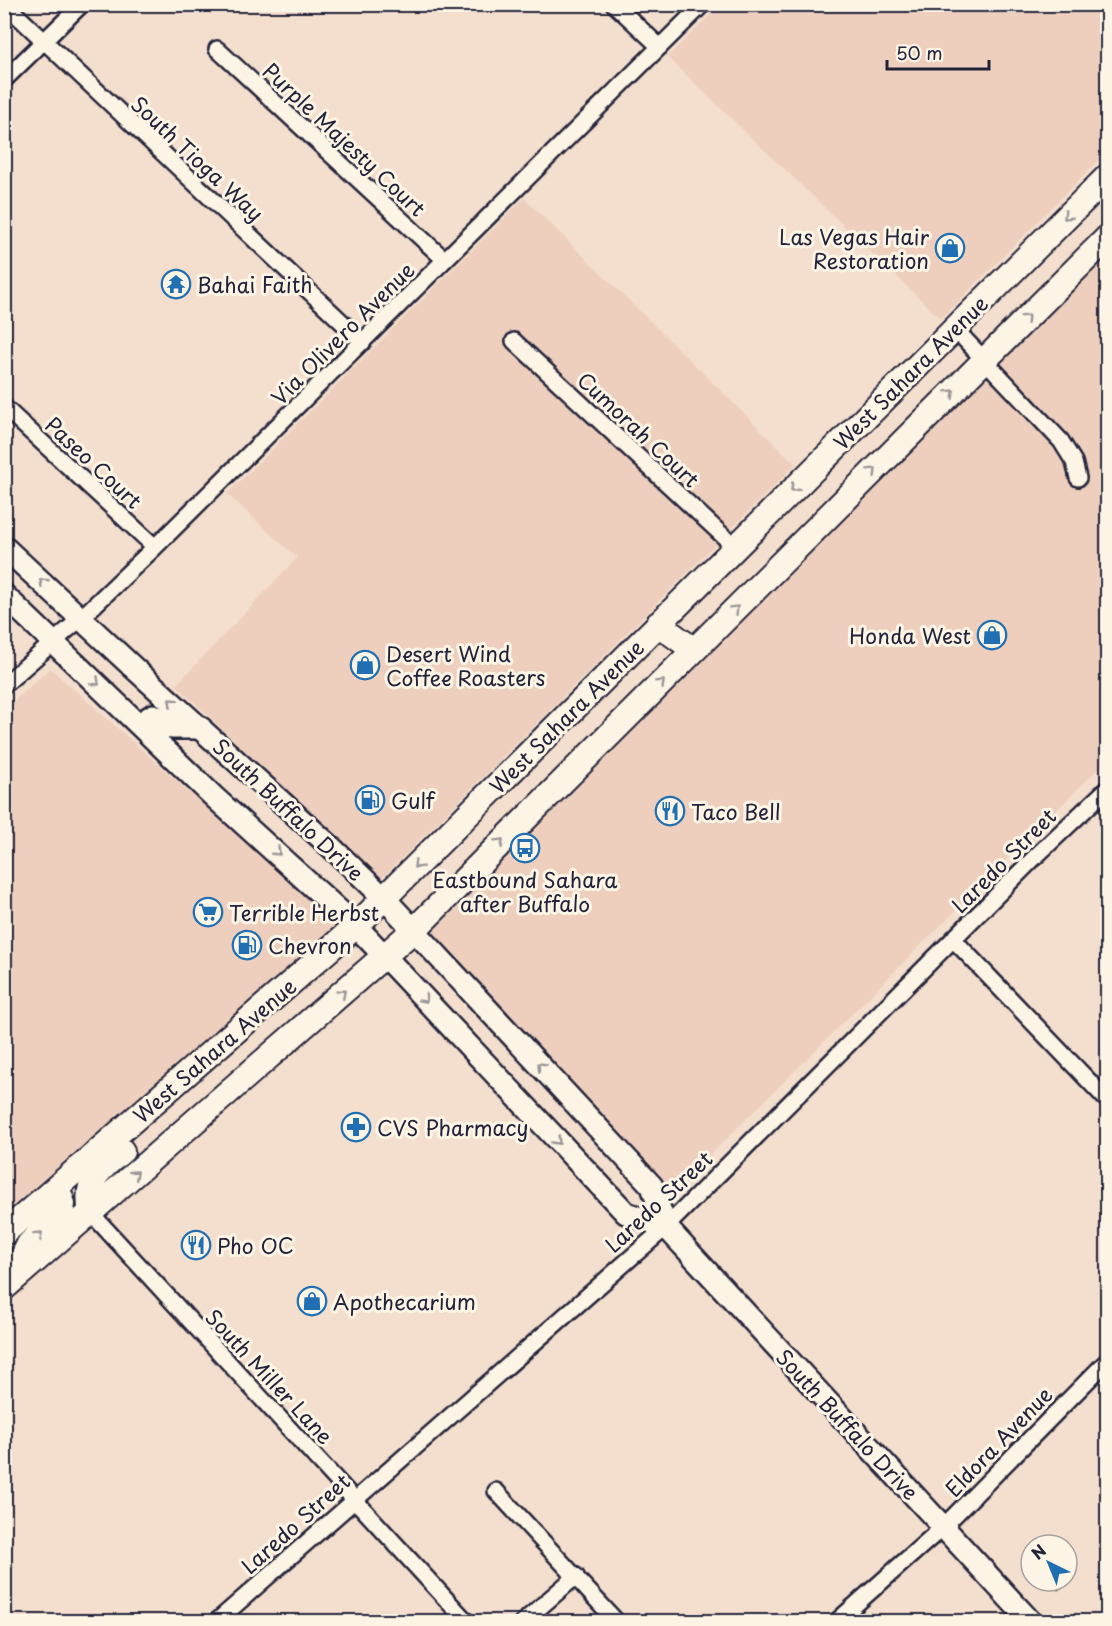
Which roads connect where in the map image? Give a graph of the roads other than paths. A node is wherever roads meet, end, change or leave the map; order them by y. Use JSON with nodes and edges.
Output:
{"nodes":[{"id":1,"x":5,"y":4,"type":"edge"},
{"id":2,"x":82,"y":4,"type":"edge"},
{"id":3,"x":614,"y":4,"type":"edge"},
{"id":4,"x":703,"y":4,"type":"edge"},
{"id":5,"x":44,"y":41,"type":"junction"},
{"id":6,"x":660,"y":47,"type":"junction"},
{"id":7,"x":217,"y":49,"type":"dead end"},
{"id":8,"x":4,"y":80,"type":"edge"},
{"id":9,"x":1107,"y":176,"type":"edge"},
{"id":10,"x":1107,"y":237,"type":"edge"},
{"id":11,"x":445,"y":260,"type":"junction"},
{"id":12,"x":954,"y":328,"type":"junction"},
{"id":13,"x":514,"y":341,"type":"dead end"},
{"id":14,"x":363,"y":342,"type":"junction"},
{"id":15,"x":985,"y":360,"type":"junction"},
{"id":16,"x":4,"y":407,"type":"edge"},
{"id":17,"x":1078,"y":478,"type":"dead end"},
{"id":18,"x":4,"y":547,"type":"edge"},
{"id":19,"x":735,"y":547,"type":"junction"},
{"id":20,"x":155,"y":548,"type":"junction"},
{"id":21,"x":4,"y":595,"type":"edge"},
{"id":22,"x":81,"y":618,"type":"junction"},
{"id":23,"x":658,"y":624,"type":"junction"},
{"id":24,"x":54,"y":641,"type":"junction"},
{"id":25,"x":694,"y":650,"type":"junction"},
{"id":26,"x":4,"y":685,"type":"edge"},
{"id":27,"x":139,"y":724,"type":"junction"},
{"id":28,"x":201,"y":728,"type":"junction"},
{"id":29,"x":1107,"y":788,"type":"edge"},
{"id":30,"x":384,"y":898,"type":"junction"},
{"id":31,"x":356,"y":926,"type":"junction"},
{"id":32,"x":415,"y":928,"type":"junction"},
{"id":33,"x":953,"y":939,"type":"junction"},
{"id":34,"x":384,"y":956,"type":"junction"},
{"id":35,"x":1107,"y":1101,"type":"edge"},
{"id":36,"x":138,"y":1116,"type":"junction"},
{"id":37,"x":57,"y":1187,"type":"junction"},
{"id":38,"x":91,"y":1213,"type":"junction"},
{"id":39,"x":666,"y":1227,"type":"junction"},
{"id":40,"x":4,"y":1233,"type":"edge"},
{"id":41,"x":7,"y":1286,"type":"edge"},
{"id":42,"x":1107,"y":1360,"type":"edge"},
{"id":43,"x":496,"y":1491,"type":"dead end"},
{"id":44,"x":354,"y":1498,"type":"junction"},
{"id":45,"x":943,"y":1527,"type":"junction"},
{"id":46,"x":576,"y":1576,"type":"junction"},
{"id":47,"x":216,"y":1622,"type":"edge"},
{"id":48,"x":466,"y":1622,"type":"edge"},
{"id":49,"x":523,"y":1622,"type":"edge"},
{"id":50,"x":618,"y":1622,"type":"edge"},
{"id":51,"x":836,"y":1622,"type":"edge"},
{"id":52,"x":1031,"y":1622,"type":"edge"}],
"edges":[{"from":1,"to":5,"type":"street","name":"South Tioga Way"},
{"from":2,"to":5,"type":"street"},
{"from":3,"to":6,"type":"street"},
{"from":4,"to":6,"type":"street","name":"Via Olivero Avenue"},
{"from":5,"to":8,"type":"street"},
{"from":5,"to":14,"type":"street","name":"South Tioga Way"},
{"from":6,"to":11,"type":"street","name":"Via Olivero Avenue"},
{"from":7,"to":11,"type":"street","name":"Purple Majesty Court"},
{"from":9,"to":12,"type":"main road","name":"West Sahara Avenue","one_way":true},
{"from":15,"to":10,"type":"main road","name":"West Sahara Avenue","one_way":true},
{"from":11,"to":14,"type":"street","name":"Via Olivero Avenue"},
{"from":12,"to":15,"type":"street"},
{"from":12,"to":19,"type":"main road","name":"West Sahara Avenue","one_way":true},
{"from":13,"to":19,"type":"street","name":"Cumorah Court"},
{"from":14,"to":20,"type":"street","name":"Via Olivero Avenue"},
{"from":15,"to":17,"type":"street"},
{"from":25,"to":15,"type":"main road","name":"West Sahara Avenue","one_way":true},
{"from":16,"to":20,"type":"street","name":"Paseo Court"},
{"from":22,"to":18,"type":"main road","name":"South Buffalo Drive","one_way":true},
{"from":19,"to":23,"type":"main road","name":"West Sahara Avenue"},
{"from":20,"to":22,"type":"street","name":"Via Olivero Avenue"},
{"from":21,"to":24,"type":"main road","name":"South Buffalo Drive"},
{"from":22,"to":24,"type":"street","name":"Via Olivero Avenue"},
{"from":28,"to":22,"type":"main road","name":"South Buffalo Drive","one_way":true},
{"from":23,"to":25,"type":"main road"},
{"from":23,"to":30,"type":"main road","name":"West Sahara Avenue","one_way":true},
{"from":24,"to":26,"type":"street","name":"Via Olivero Avenue"},
{"from":24,"to":27,"type":"main road","name":"South Buffalo Drive","one_way":true},
{"from":32,"to":25,"type":"main road","name":"West Sahara Avenue","one_way":true},
{"from":27,"to":28,"type":"main road"},
{"from":27,"to":31,"type":"main road","name":"South Buffalo Drive","one_way":true},
{"from":28,"to":30,"type":"main road","name":"South Buffalo Drive"},
{"from":29,"to":33,"type":"street","name":"Laredo Street"},
{"from":30,"to":31,"type":"main road","name":"West Sahara Avenue"},
{"from":30,"to":32,"type":"main road","name":"South Buffalo Drive"},
{"from":31,"to":34,"type":"main road","name":"South Buffalo Drive"},
{"from":31,"to":36,"type":"main road","name":"West Sahara Avenue"},
{"from":32,"to":34,"type":"main road","name":"West Sahara Avenue"},
{"from":39,"to":32,"type":"main road","name":"South Buffalo Drive","one_way":true},
{"from":33,"to":35,"type":"street"},
{"from":33,"to":39,"type":"street","name":"Laredo Street"},
{"from":38,"to":34,"type":"main road","name":"West Sahara Avenue","one_way":true},
{"from":34,"to":39,"type":"main road","name":"South Buffalo Drive","one_way":true},
{"from":36,"to":37,"type":"main road","name":"West Sahara Avenue"},
{"from":36,"to":38,"type":"main road"},
{"from":37,"to":40,"type":"main road","name":"West Sahara Avenue"},
{"from":41,"to":37,"type":"main road","one_way":true},
{"from":38,"to":41,"type":"main road","name":"West Sahara Avenue"},
{"from":38,"to":44,"type":"street","name":"South Miller Lane"},
{"from":39,"to":44,"type":"street","name":"Laredo Street"},
{"from":39,"to":45,"type":"main road","name":"South Buffalo Drive"},
{"from":42,"to":45,"type":"street","name":"Eldora Avenue"},
{"from":43,"to":46,"type":"street"},
{"from":44,"to":47,"type":"street","name":"Laredo Street"},
{"from":44,"to":48,"type":"street","name":"South Miller Lane"},
{"from":45,"to":51,"type":"street","name":"Eldora Avenue"},
{"from":45,"to":52,"type":"main road","name":"South Buffalo Drive"},
{"from":46,"to":49,"type":"street"},
{"from":46,"to":50,"type":"street"}]}
